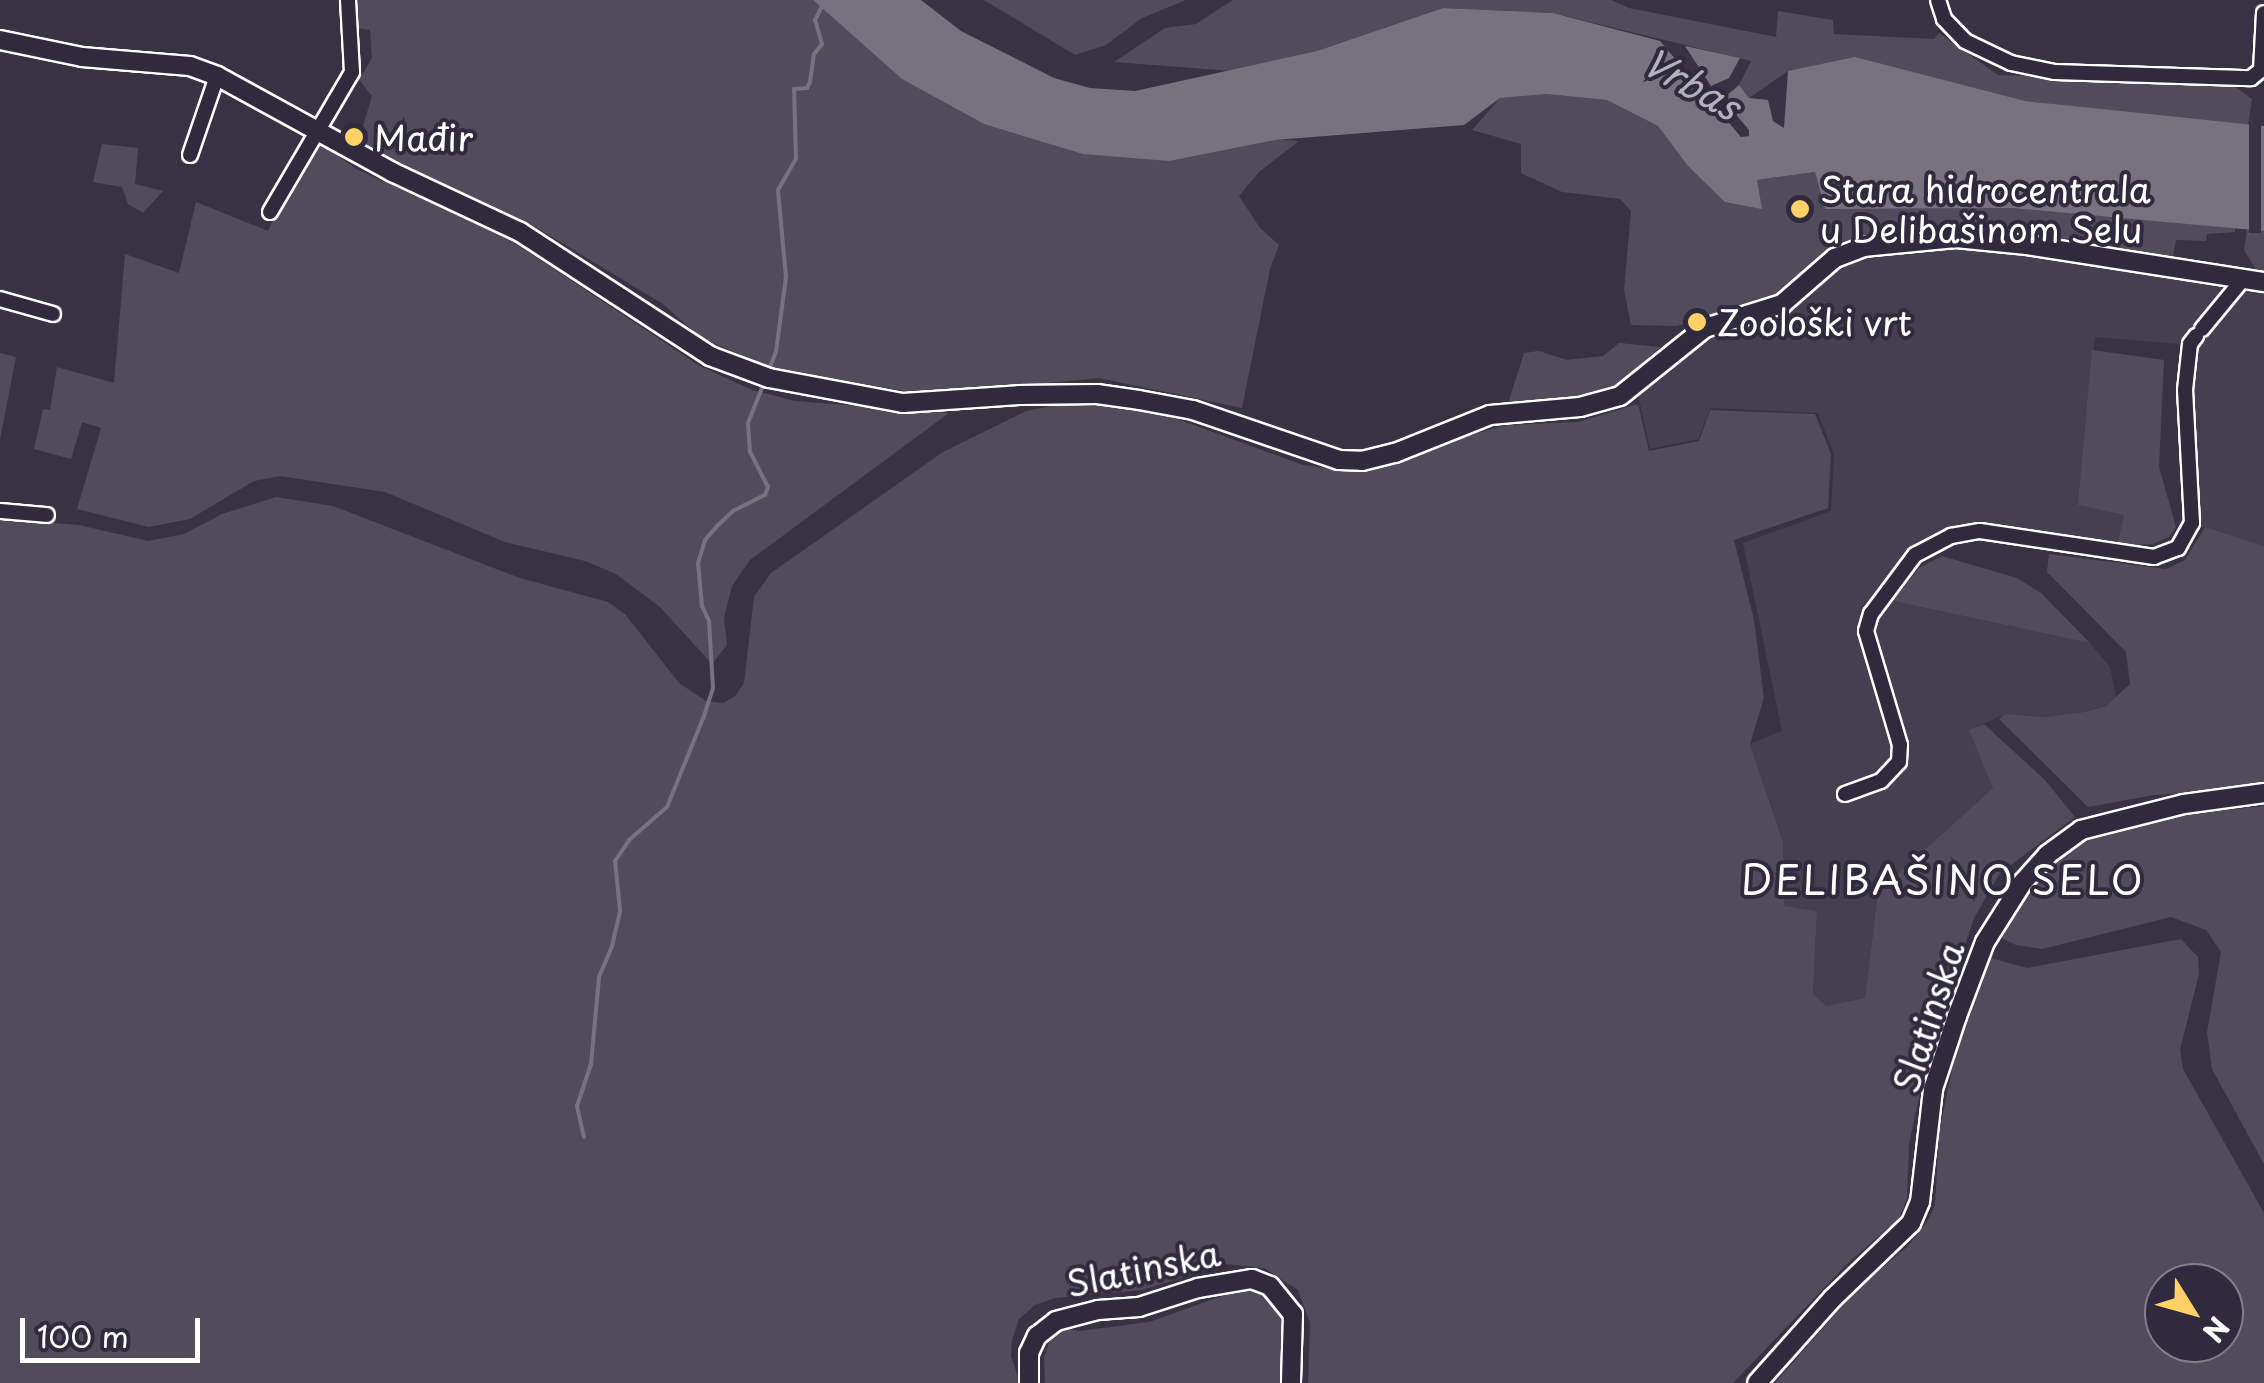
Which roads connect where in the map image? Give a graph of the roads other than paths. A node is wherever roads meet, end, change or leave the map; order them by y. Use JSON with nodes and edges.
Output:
{"nodes":[{"id":1,"x":348,"y":0,"type":"edge"},
{"id":2,"x":1938,"y":0,"type":"edge"},
{"id":3,"x":2264,"y":13,"type":"edge"},
{"id":4,"x":0,"y":40,"type":"edge"},
{"id":5,"x":217,"y":76,"type":"junction"},
{"id":6,"x":318,"y":131,"type":"junction"},
{"id":7,"x":190,"y":155,"type":"dead end"},
{"id":8,"x":270,"y":212,"type":"dead end"},
{"id":9,"x":2244,"y":278,"type":"junction"},
{"id":10,"x":2264,"y":282,"type":"edge"},
{"id":11,"x":0,"y":298,"type":"edge"},
{"id":12,"x":52,"y":314,"type":"dead end"},
{"id":13,"x":0,"y":511,"type":"edge"},
{"id":14,"x":47,"y":514,"type":"dead end"},
{"id":15,"x":2264,"y":793,"type":"edge"},
{"id":16,"x":1845,"y":794,"type":"dead end"},
{"id":17,"x":1029,"y":1383,"type":"edge"},
{"id":18,"x":1291,"y":1383,"type":"edge"},
{"id":19,"x":1758,"y":1383,"type":"edge"}],
"edges":[{"from":1,"to":6,"type":"street"},
{"from":2,"to":3,"type":"street"},
{"from":4,"to":5,"type":"street"},
{"from":5,"to":6,"type":"street"},
{"from":5,"to":7,"type":"street"},
{"from":6,"to":8,"type":"street"},
{"from":6,"to":9,"type":"street"},
{"from":9,"to":10,"type":"street"},
{"from":9,"to":16,"type":"street"},
{"from":11,"to":12,"type":"street"},
{"from":13,"to":14,"type":"street"},
{"from":15,"to":19,"type":"street","name":"Slatinska"},
{"from":17,"to":18,"type":"street","name":"Slatinska"}]}
